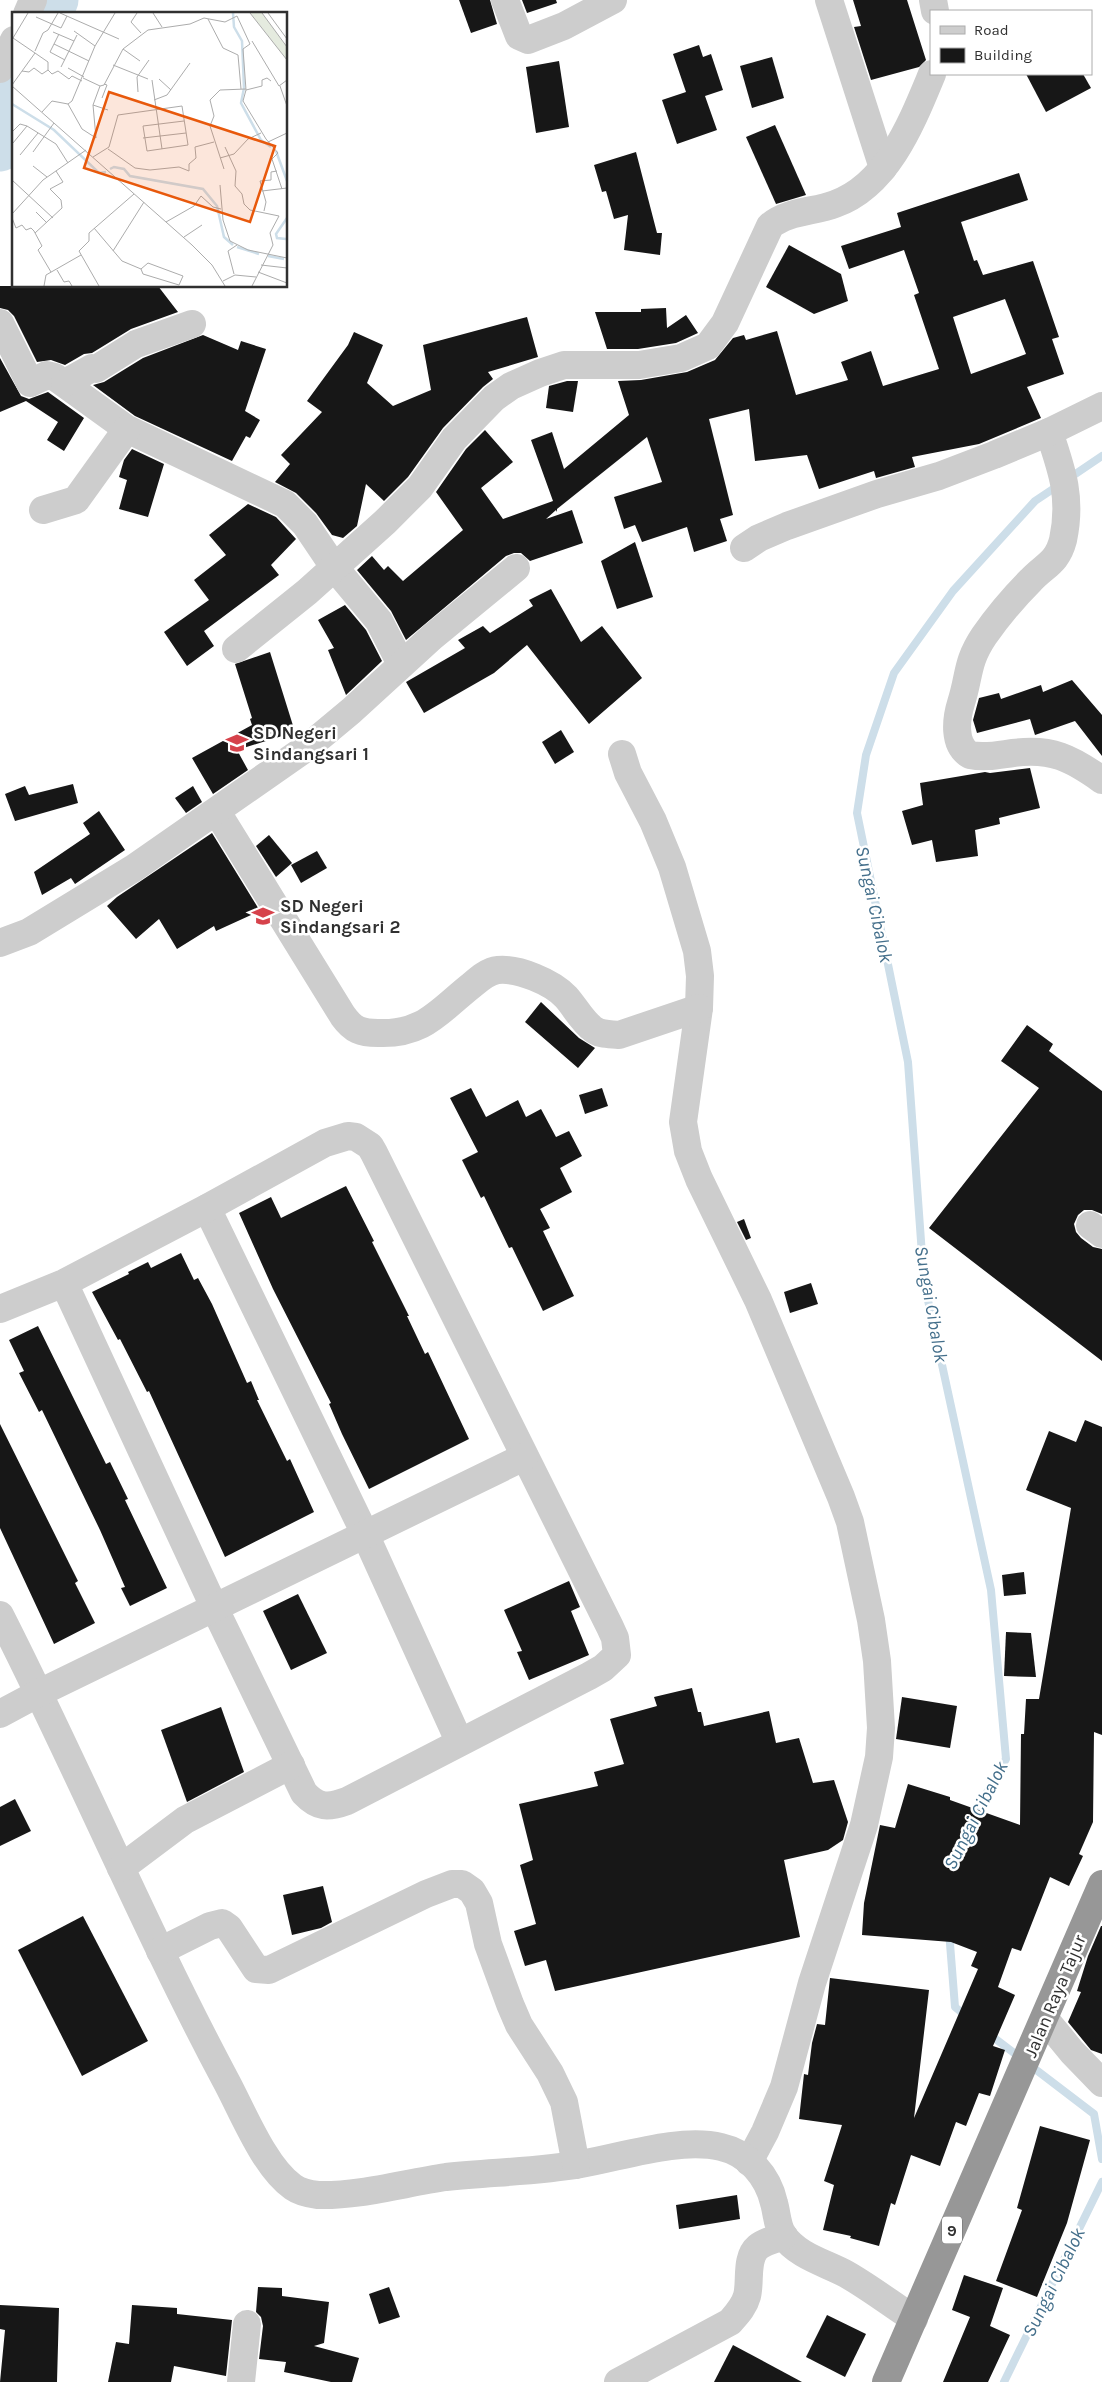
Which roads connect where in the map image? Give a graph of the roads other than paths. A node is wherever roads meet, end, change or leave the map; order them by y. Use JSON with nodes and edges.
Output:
{"nodes":[{"id":1,"x":33,"y":0,"type":"edge"},
{"id":2,"x":504,"y":0,"type":"edge"},
{"id":3,"x":613,"y":0,"type":"edge"},
{"id":4,"x":829,"y":0,"type":"edge"},
{"id":5,"x":28,"y":12,"type":"edge"},
{"id":6,"x":12,"y":44,"type":"edge"},
{"id":7,"x":0,"y":69,"type":"edge"},
{"id":8,"x":932,"y":75,"type":"edge"},
{"id":9,"x":883,"y":168,"type":"junction"},
{"id":10,"x":0,"y":324,"type":"edge"},
{"id":11,"x":192,"y":324,"type":"dead end"},
{"id":12,"x":65,"y":383,"type":"junction"},
{"id":13,"x":1102,"y":406,"type":"edge"},
{"id":14,"x":127,"y":428,"type":"junction"},
{"id":15,"x":1049,"y":432,"type":"junction"},
{"id":16,"x":43,"y":510,"type":"dead end"},
{"id":17,"x":744,"y":548,"type":"dead end"},
{"id":18,"x":334,"y":567,"type":"junction"},
{"id":19,"x":516,"y":568,"type":"dead end"},
{"id":20,"x":236,"y":649,"type":"dead end"},
{"id":21,"x":401,"y":664,"type":"junction"},
{"id":22,"x":622,"y":754,"type":"dead end"},
{"id":23,"x":1102,"y":780,"type":"edge"},
{"id":24,"x":217,"y":812,"type":"junction"},
{"id":25,"x":0,"y":943,"type":"edge"},
{"id":26,"x":699,"y":1008,"type":"junction"},
{"id":27,"x":207,"y":1208,"type":"junction"},
{"id":28,"x":64,"y":1283,"type":"junction"},
{"id":29,"x":0,"y":1309,"type":"edge"},
{"id":30,"x":524,"y":1457,"type":"junction"},
{"id":31,"x":365,"y":1534,"type":"junction"},
{"id":32,"x":215,"y":1609,"type":"junction"},
{"id":33,"x":0,"y":1616,"type":"edge"},
{"id":34,"x":39,"y":1693,"type":"junction"},
{"id":35,"x":0,"y":1714,"type":"edge"},
{"id":36,"x":459,"y":1741,"type":"junction"},
{"id":37,"x":291,"y":1764,"type":"junction"},
{"id":38,"x":121,"y":1868,"type":"junction"},
{"id":39,"x":1102,"y":1884,"type":"edge"},
{"id":40,"x":160,"y":1951,"type":"junction"},
{"id":41,"x":1042,"y":2026,"type":"junction"},
{"id":42,"x":1102,"y":2083,"type":"edge"},
{"id":43,"x":749,"y":2162,"type":"junction"},
{"id":44,"x":576,"y":2165,"type":"junction"},
{"id":45,"x":784,"y":2236,"type":"junction"},
{"id":46,"x":914,"y":2319,"type":"junction"},
{"id":47,"x":246,"y":2324,"type":"dead end"},
{"id":48,"x":660,"y":2372,"type":"edge"},
{"id":49,"x":241,"y":2382,"type":"edge"},
{"id":50,"x":618,"y":2382,"type":"edge"},
{"id":51,"x":886,"y":2382,"type":"edge"}],
"edges":[{"from":1,"to":5,"type":"street"},
{"from":2,"to":3,"type":"street"},
{"from":4,"to":9,"type":"street"},
{"from":6,"to":7,"type":"street"},
{"from":8,"to":9,"type":"street"},
{"from":9,"to":18,"type":"street"},
{"from":10,"to":12,"type":"street"},
{"from":11,"to":12,"type":"street"},
{"from":12,"to":14,"type":"street"},
{"from":13,"to":15,"type":"street"},
{"from":14,"to":16,"type":"street"},
{"from":14,"to":18,"type":"street"},
{"from":15,"to":17,"type":"street"},
{"from":15,"to":23,"type":"street"},
{"from":18,"to":20,"type":"street"},
{"from":18,"to":21,"type":"street"},
{"from":19,"to":21,"type":"street"},
{"from":21,"to":24,"type":"street"},
{"from":22,"to":26,"type":"street"},
{"from":24,"to":25,"type":"street"},
{"from":24,"to":26,"type":"street"},
{"from":26,"to":43,"type":"street"},
{"from":27,"to":28,"type":"street"},
{"from":27,"to":30,"type":"street"},
{"from":27,"to":31,"type":"street"},
{"from":28,"to":29,"type":"street"},
{"from":28,"to":32,"type":"street"},
{"from":30,"to":31,"type":"street"},
{"from":30,"to":36,"type":"street"},
{"from":31,"to":32,"type":"street"},
{"from":31,"to":36,"type":"street"},
{"from":32,"to":34,"type":"street"},
{"from":32,"to":37,"type":"street"},
{"from":33,"to":34,"type":"street"},
{"from":34,"to":35,"type":"street"},
{"from":34,"to":38,"type":"street"},
{"from":36,"to":37,"type":"street"},
{"from":37,"to":38,"type":"street"},
{"from":38,"to":40,"type":"street"},
{"from":39,"to":41,"type":"highway","name":"Jalan Raya Tajur","number":"9"},
{"from":40,"to":44,"type":"street"},
{"from":40,"to":44,"type":"street"},
{"from":41,"to":42,"type":"street"},
{"from":41,"to":46,"type":"highway","name":"Jalan Raya Tajur","number":"9"},
{"from":43,"to":44,"type":"street"},
{"from":43,"to":45,"type":"street"},
{"from":45,"to":46,"type":"street"},
{"from":45,"to":48,"type":"street"},
{"from":46,"to":51,"type":"highway","number":"9"},
{"from":47,"to":49,"type":"street"},
{"from":48,"to":50,"type":"street"}]}
